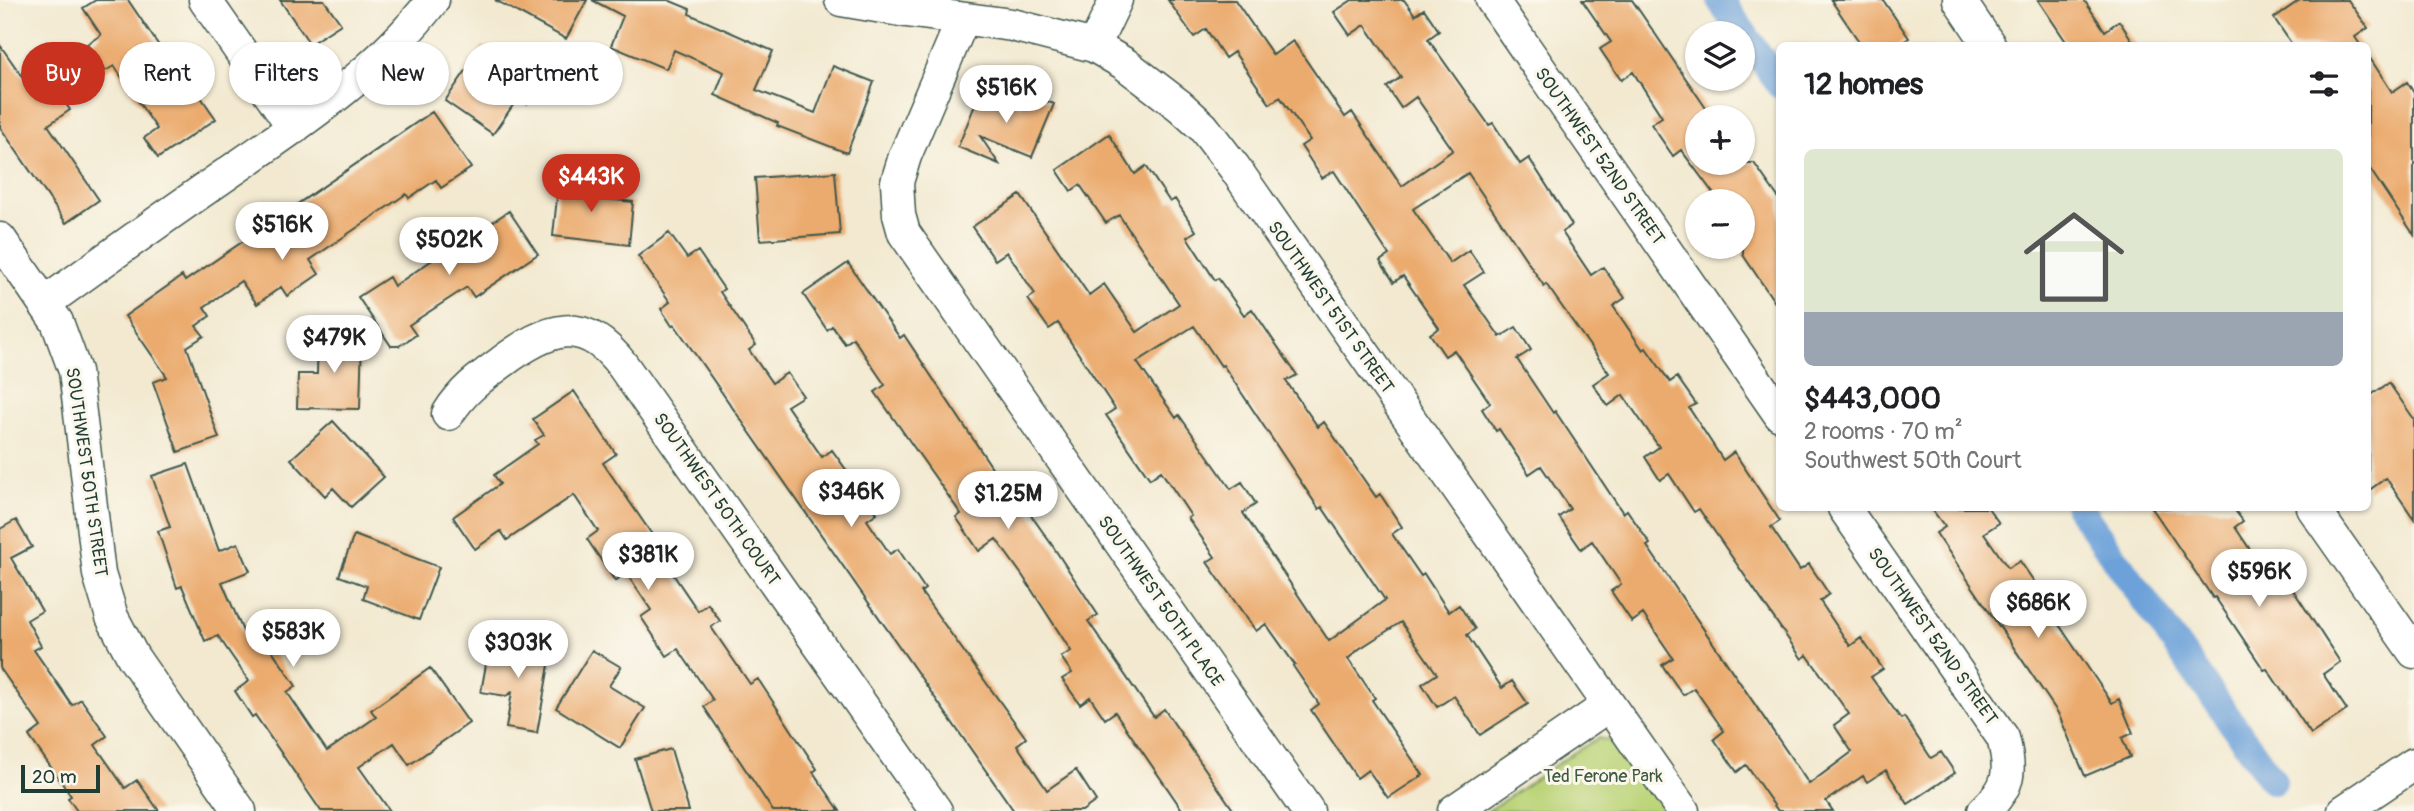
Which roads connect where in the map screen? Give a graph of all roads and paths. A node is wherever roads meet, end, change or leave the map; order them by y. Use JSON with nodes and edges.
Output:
{"nodes":[{"id":1,"x":205,"y":0,"type":"edge"},
{"id":2,"x":433,"y":0,"type":"edge"},
{"id":3,"x":841,"y":0,"type":"edge"},
{"id":4,"x":1116,"y":0,"type":"edge"},
{"id":5,"x":1492,"y":0,"type":"edge"},
{"id":6,"x":1959,"y":0,"type":"edge"},
{"id":7,"x":963,"y":19,"type":"junction"},
{"id":8,"x":1987,"y":42,"type":"edge"},
{"id":9,"x":1094,"y":46,"type":"junction"},
{"id":10,"x":294,"y":128,"type":"junction"},
{"id":11,"x":0,"y":239,"type":"edge"},
{"id":12,"x":45,"y":303,"type":"junction"},
{"id":13,"x":1776,"y":409,"type":"edge"},
{"id":14,"x":448,"y":415,"type":"dead end"},
{"id":15,"x":1846,"y":511,"type":"edge"},
{"id":16,"x":2315,"y":511,"type":"edge"},
{"id":17,"x":2414,"y":652,"type":"edge"},
{"id":18,"x":1609,"y":705,"type":"junction"},
{"id":19,"x":2414,"y":764,"type":"edge"},
{"id":20,"x":240,"y":811,"type":"edge"},
{"id":21,"x":936,"y":811,"type":"edge"},
{"id":22,"x":1308,"y":811,"type":"edge"},
{"id":23,"x":1454,"y":811,"type":"edge"},
{"id":24,"x":1683,"y":811,"type":"edge"},
{"id":25,"x":1984,"y":811,"type":"edge"},
{"id":26,"x":2344,"y":811,"type":"edge"}],
"edges":[{"from":1,"to":10,"type":"street"},
{"from":2,"to":10,"type":"street"},
{"from":3,"to":7,"type":"street","name":"SOUTHWEST 51ST STREET"},
{"from":4,"to":9,"type":"street"},
{"from":5,"to":13,"type":"street","name":"SOUTHWEST 52ND STREET"},
{"from":6,"to":8,"type":"street"},
{"from":7,"to":9,"type":"street","name":"SOUTHWEST 51ST STREET"},
{"from":7,"to":22,"type":"street","name":"SOUTHWEST 50TH PLACE"},
{"from":9,"to":18,"type":"street","name":"SOUTHWEST 51ST STREET"},
{"from":10,"to":12,"type":"street"},
{"from":11,"to":12,"type":"street","name":"SOUTHWEST 50TH STREET"},
{"from":12,"to":20,"type":"street","name":"SOUTHWEST 50TH STREET"},
{"from":14,"to":21,"type":"street","name":"SOUTHWEST 50TH COURT"},
{"from":15,"to":25,"type":"street","name":"SOUTHWEST 52ND STREET"},
{"from":16,"to":17,"type":"street"},
{"from":18,"to":23,"type":"street"},
{"from":18,"to":24,"type":"street","name":"SOUTHWEST 51ST STREET"},
{"from":19,"to":26,"type":"street"}]}
